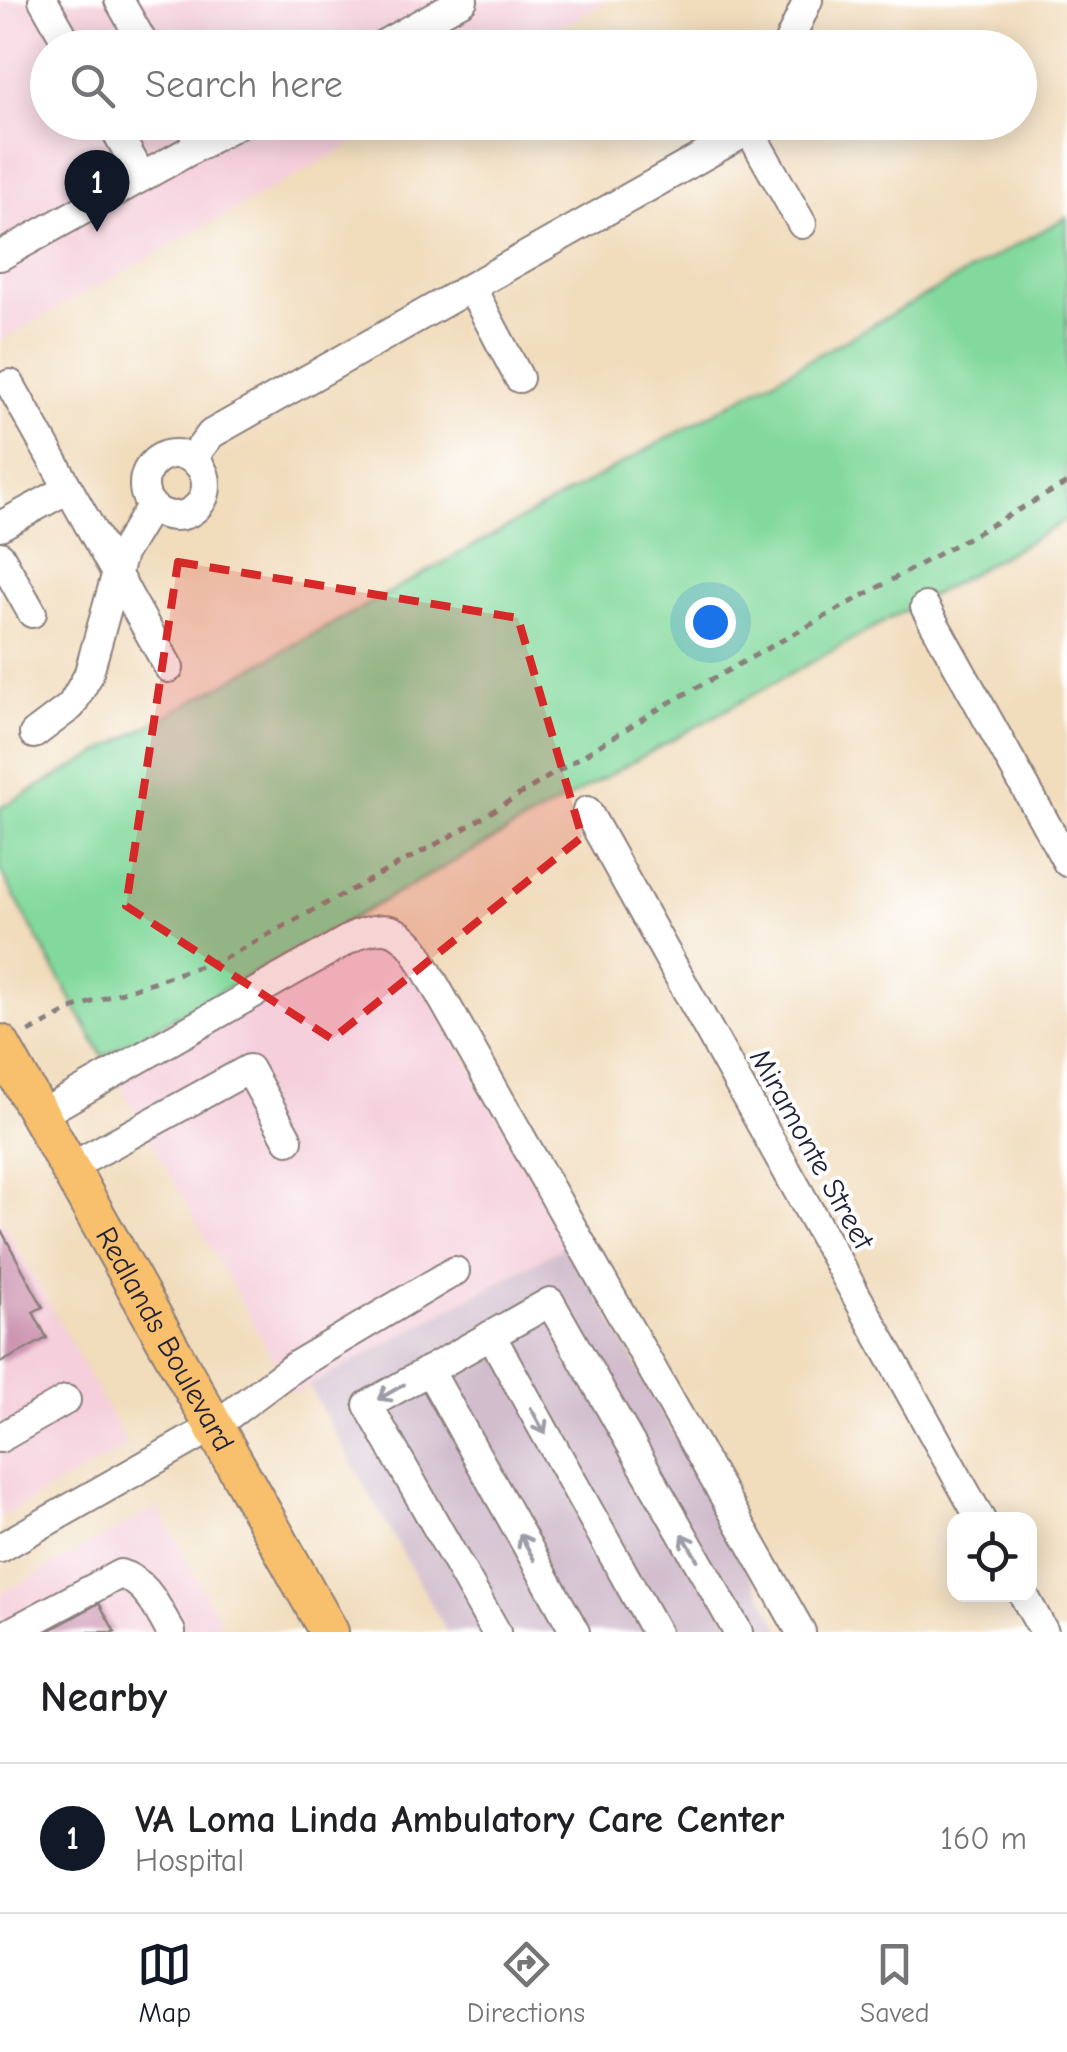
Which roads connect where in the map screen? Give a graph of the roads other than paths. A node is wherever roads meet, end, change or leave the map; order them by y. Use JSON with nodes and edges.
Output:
{"nodes":[{"id":1,"x":43,"y":0,"type":"edge"},
{"id":2,"x":119,"y":0,"type":"edge"},
{"id":3,"x":463,"y":0,"type":"edge"},
{"id":4,"x":808,"y":0,"type":"edge"},
{"id":5,"x":60,"y":30,"type":"edge"},
{"id":6,"x":136,"y":30,"type":"edge"},
{"id":7,"x":409,"y":30,"type":"edge"},
{"id":8,"x":794,"y":30,"type":"edge"},
{"id":9,"x":121,"y":140,"type":"edge"},
{"id":10,"x":187,"y":140,"type":"edge"},
{"id":11,"x":726,"y":140,"type":"edge"},
{"id":12,"x":757,"y":140,"type":"edge"},
{"id":13,"x":142,"y":178,"type":"junction"},
{"id":14,"x":802,"y":224,"type":"dead end"},
{"id":15,"x":0,"y":256,"type":"edge"},
{"id":16,"x":472,"y":289,"type":"junction"},
{"id":17,"x":519,"y":378,"type":"dead end"},
{"id":18,"x":10,"y":384,"type":"dead end"},
{"id":19,"x":192,"y":459,"type":"junction"},
{"id":20,"x":68,"y":489,"type":"junction"},
{"id":21,"x":151,"y":506,"type":"junction"},
{"id":22,"x":0,"y":526,"type":"edge"},
{"id":23,"x":0,"y":556,"type":"edge"},
{"id":24,"x":116,"y":574,"type":"junction"},
{"id":25,"x":925,"y":607,"type":"dead end"},
{"id":26,"x":32,"y":613,"type":"dead end"},
{"id":27,"x":169,"y":668,"type":"dead end"},
{"id":28,"x":34,"y":734,"type":"dead end"},
{"id":29,"x":587,"y":810,"type":"dead end"},
{"id":30,"x":1067,"y":862,"type":"edge"},
{"id":31,"x":1,"y":1046,"type":"edge"},
{"id":32,"x":40,"y":1115,"type":"junction"},
{"id":33,"x":288,"y":1140,"type":"dead end"},
{"id":34,"x":69,"y":1168,"type":"junction"},
{"id":35,"x":455,"y":1272,"type":"dead end"},
{"id":36,"x":491,"y":1336,"type":"junction"},
{"id":37,"x":429,"y":1370,"type":"junction"},
{"id":38,"x":66,"y":1400,"type":"dead end"},
{"id":39,"x":213,"y":1427,"type":"junction"},
{"id":40,"x":0,"y":1438,"type":"edge"},
{"id":41,"x":977,"y":1512,"type":"edge"},
{"id":42,"x":0,"y":1548,"type":"edge"},
{"id":43,"x":1027,"y":1602,"type":"edge"},
{"id":44,"x":11,"y":1632,"type":"edge"},
{"id":45,"x":171,"y":1632,"type":"edge"},
{"id":46,"x":329,"y":1632,"type":"edge"},
{"id":47,"x":496,"y":1632,"type":"edge"},
{"id":48,"x":575,"y":1632,"type":"edge"},
{"id":49,"x":656,"y":1632,"type":"edge"},
{"id":50,"x":737,"y":1632,"type":"edge"},
{"id":51,"x":801,"y":1632,"type":"edge"},
{"id":52,"x":1044,"y":1632,"type":"edge"}],
"edges":[{"from":1,"to":5,"type":"street"},
{"from":2,"to":6,"type":"street"},
{"from":3,"to":7,"type":"street"},
{"from":4,"to":8,"type":"street"},
{"from":9,"to":13,"type":"street"},
{"from":10,"to":13,"type":"street"},
{"from":11,"to":16,"type":"street"},
{"from":12,"to":14,"type":"street"},
{"from":13,"to":15,"type":"street"},
{"from":16,"to":17,"type":"street"},
{"from":16,"to":19,"type":"street"},
{"from":18,"to":20,"type":"street"},
{"from":19,"to":21,"type":"street"},
{"from":19,"to":21,"type":"street"},
{"from":20,"to":22,"type":"street"},
{"from":20,"to":24,"type":"street"},
{"from":21,"to":24,"type":"street"},
{"from":23,"to":26,"type":"street"},
{"from":24,"to":27,"type":"street"},
{"from":24,"to":28,"type":"street"},
{"from":25,"to":30,"type":"street"},
{"from":29,"to":41,"type":"street","name":"Miramonte Street"},
{"from":31,"to":32,"type":"main road","name":"Redlands Boulevard"},
{"from":32,"to":34,"type":"main road","name":"Redlands Boulevard"},
{"from":32,"to":51,"type":"street"},
{"from":33,"to":34,"type":"street"},
{"from":34,"to":39,"type":"main road","name":"Redlands Boulevard"},
{"from":35,"to":39,"type":"street"},
{"from":36,"to":37,"type":"street"},
{"from":36,"to":49,"type":"street","one_way":true},
{"from":50,"to":36,"type":"street","one_way":true},
{"from":37,"to":47,"type":"street","one_way":true},
{"from":48,"to":37,"type":"street","one_way":true},
{"from":38,"to":40,"type":"street"},
{"from":39,"to":42,"type":"street"},
{"from":39,"to":46,"type":"main road","name":"Redlands Boulevard"},
{"from":43,"to":52,"type":"street"},
{"from":44,"to":45,"type":"street"}]}
